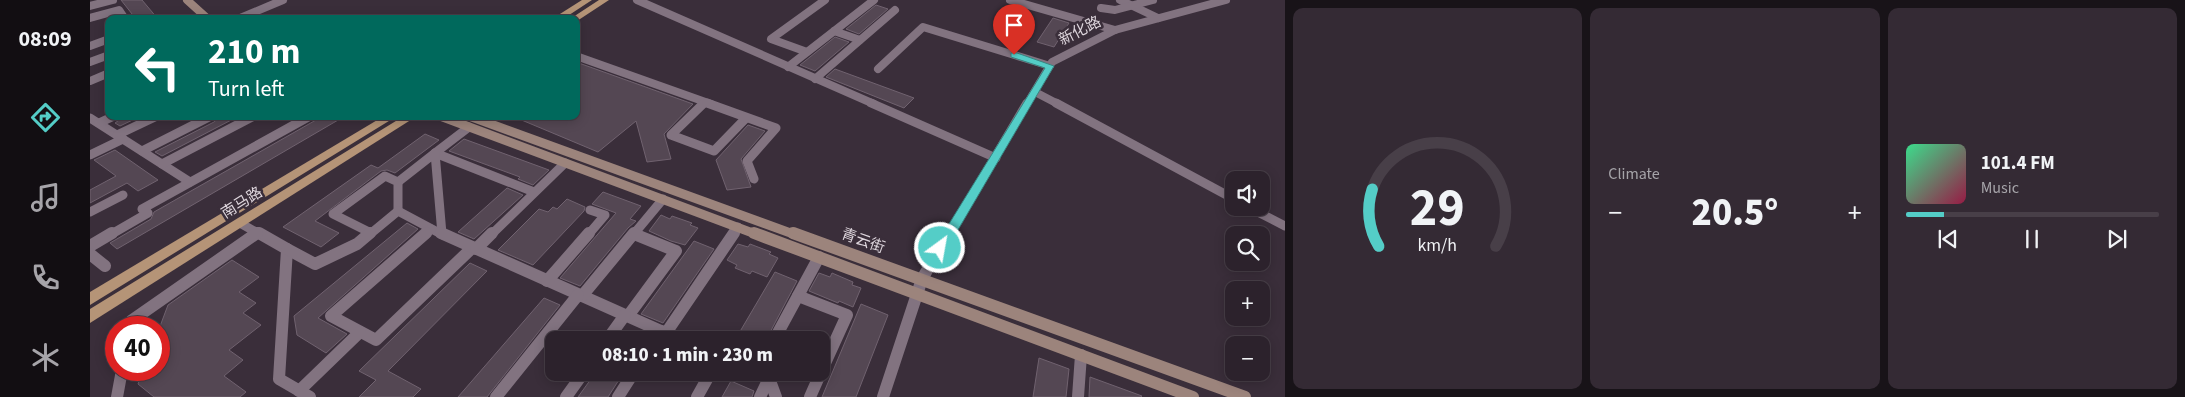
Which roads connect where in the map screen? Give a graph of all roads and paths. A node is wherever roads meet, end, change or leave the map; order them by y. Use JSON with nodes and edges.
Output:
{"nodes":[{"id":1,"x":113,"y":0,"type":"edge"},
{"id":2,"x":187,"y":0,"type":"edge"},
{"id":3,"x":283,"y":0,"type":"edge"},
{"id":4,"x":588,"y":0,"type":"edge"},
{"id":5,"x":605,"y":0,"type":"edge"},
{"id":6,"x":636,"y":0,"type":"edge"},
{"id":7,"x":825,"y":0,"type":"edge"},
{"id":8,"x":874,"y":0,"type":"edge"},
{"id":9,"x":1010,"y":0,"type":"edge"},
{"id":10,"x":1108,"y":0,"type":"edge"},
{"id":11,"x":1120,"y":0,"type":"edge"},
{"id":12,"x":1153,"y":0,"type":"edge"},
{"id":13,"x":1226,"y":0,"type":"edge"},
{"id":14,"x":262,"y":3,"type":"edge"},
{"id":15,"x":90,"y":6,"type":"edge"},
{"id":16,"x":1131,"y":6,"type":"junction"},
{"id":17,"x":894,"y":10,"type":"dead end"},
{"id":18,"x":123,"y":15,"type":"edge"},
{"id":19,"x":202,"y":15,"type":"edge"},
{"id":20,"x":244,"y":15,"type":"edge"},
{"id":21,"x":563,"y":15,"type":"edge"},
{"id":22,"x":580,"y":15,"type":"edge"},
{"id":23,"x":90,"y":18,"type":"edge"},
{"id":24,"x":1158,"y":18,"type":"junction"},
{"id":25,"x":1115,"y":30,"type":"junction"},
{"id":26,"x":834,"y":31,"type":"junction"},
{"id":27,"x":105,"y":40,"type":"edge"},
{"id":28,"x":860,"y":40,"type":"junction"},
{"id":29,"x":90,"y":46,"type":"edge"},
{"id":30,"x":807,"y":52,"type":"junction"},
{"id":31,"x":105,"y":55,"type":"edge"},
{"id":32,"x":105,"y":57,"type":"edge"},
{"id":33,"x":580,"y":57,"type":"edge"},
{"id":34,"x":90,"y":62,"type":"edge"},
{"id":35,"x":788,"y":66,"type":"junction"},
{"id":36,"x":1050,"y":66,"type":"junction"},
{"id":37,"x":90,"y":67,"type":"edge"},
{"id":38,"x":878,"y":68,"type":"dead end"},
{"id":39,"x":105,"y":74,"type":"edge"},
{"id":40,"x":105,"y":74,"type":"edge"},
{"id":41,"x":815,"y":79,"type":"junction"},
{"id":42,"x":90,"y":80,"type":"edge"},
{"id":43,"x":1035,"y":92,"type":"junction"},
{"id":44,"x":704,"y":103,"type":"junction"},
{"id":45,"x":90,"y":118,"type":"edge"},
{"id":46,"x":746,"y":118,"type":"junction"},
{"id":47,"x":105,"y":120,"type":"edge"},
{"id":48,"x":150,"y":120,"type":"edge"},
{"id":49,"x":203,"y":120,"type":"edge"},
{"id":50,"x":246,"y":120,"type":"edge"},
{"id":51,"x":303,"y":120,"type":"edge"},
{"id":52,"x":385,"y":120,"type":"edge"},
{"id":53,"x":406,"y":120,"type":"edge"},
{"id":54,"x":469,"y":122,"type":"edge"},
{"id":55,"x":99,"y":123,"type":"junction"},
{"id":56,"x":120,"y":137,"type":"junction"},
{"id":57,"x":142,"y":151,"type":"junction"},
{"id":58,"x":435,"y":153,"type":"junction"},
{"id":59,"x":90,"y":155,"type":"edge"},
{"id":60,"x":996,"y":158,"type":"junction"},
{"id":61,"x":565,"y":163,"type":"junction"},
{"id":62,"x":162,"y":164,"type":"junction"},
{"id":63,"x":754,"y":179,"type":"dead end"},
{"id":64,"x":190,"y":182,"type":"junction"},
{"id":65,"x":398,"y":182,"type":"junction"},
{"id":66,"x":534,"y":192,"type":"junction"},
{"id":67,"x":1225,"y":193,"type":"edge"},
{"id":68,"x":123,"y":195,"type":"dead end"},
{"id":69,"x":663,"y":199,"type":"junction"},
{"id":70,"x":590,"y":210,"type":"dead end"},
{"id":71,"x":398,"y":211,"type":"junction"},
{"id":72,"x":90,"y":212,"type":"edge"},
{"id":73,"x":1266,"y":216,"type":"edge"},
{"id":74,"x":240,"y":223,"type":"junction"},
{"id":75,"x":1285,"y":226,"type":"edge"},
{"id":76,"x":738,"y":227,"type":"junction"},
{"id":77,"x":431,"y":229,"type":"junction"},
{"id":78,"x":257,"y":233,"type":"junction"},
{"id":79,"x":371,"y":233,"type":"junction"},
{"id":80,"x":442,"y":234,"type":"junction"},
{"id":81,"x":634,"y":234,"type":"junction"},
{"id":82,"x":90,"y":246,"type":"edge"},
{"id":83,"x":286,"y":249,"type":"junction"},
{"id":84,"x":474,"y":249,"type":"junction"},
{"id":85,"x":90,"y":254,"type":"edge"},
{"id":86,"x":819,"y":257,"type":"junction"},
{"id":87,"x":105,"y":266,"type":"dead end"},
{"id":88,"x":922,"y":278,"type":"junction"},
{"id":89,"x":547,"y":281,"type":"junction"},
{"id":90,"x":917,"y":293,"type":"junction"},
{"id":91,"x":580,"y":296,"type":"junction"},
{"id":92,"x":798,"y":296,"type":"junction"},
{"id":93,"x":90,"y":299,"type":"edge"},
{"id":94,"x":139,"y":316,"type":"edge"},
{"id":95,"x":626,"y":316,"type":"junction"},
{"id":96,"x":90,"y":317,"type":"edge"},
{"id":97,"x":614,"y":331,"type":"edge"},
{"id":98,"x":654,"y":331,"type":"edge"},
{"id":99,"x":664,"y":331,"type":"edge"},
{"id":100,"x":779,"y":331,"type":"edge"},
{"id":101,"x":360,"y":332,"type":"junction"},
{"id":102,"x":830,"y":352,"type":"edge"},
{"id":103,"x":1081,"y":355,"type":"junction"},
{"id":104,"x":120,"y":381,"type":"edge"},
{"id":105,"x":578,"y":381,"type":"edge"},
{"id":106,"x":628,"y":381,"type":"edge"},
{"id":107,"x":706,"y":381,"type":"edge"},
{"id":108,"x":759,"y":381,"type":"edge"},
{"id":109,"x":764,"y":381,"type":"edge"},
{"id":110,"x":817,"y":381,"type":"edge"},
{"id":111,"x":304,"y":394,"type":"edge"},
{"id":112,"x":118,"y":397,"type":"edge"},
{"id":113,"x":496,"y":397,"type":"edge"},
{"id":114,"x":566,"y":397,"type":"edge"},
{"id":115,"x":618,"y":397,"type":"edge"},
{"id":116,"x":697,"y":397,"type":"edge"},
{"id":117,"x":760,"y":397,"type":"edge"},
{"id":118,"x":776,"y":397,"type":"edge"},
{"id":119,"x":810,"y":397,"type":"edge"},
{"id":120,"x":883,"y":397,"type":"edge"},
{"id":121,"x":1078,"y":397,"type":"edge"},
{"id":122,"x":1193,"y":397,"type":"edge"},
{"id":123,"x":1245,"y":397,"type":"edge"}],
"edges":[{"from":1,"to":15,"type":"street"},
{"from":2,"to":19,"type":"main road"},
{"from":3,"to":14,"type":"street"},
{"from":4,"to":21,"type":"main road"},
{"from":5,"to":22,"type":"main road"},
{"from":6,"to":35,"type":"street"},
{"from":7,"to":30,"type":"street"},
{"from":8,"to":26,"type":"street"},
{"from":9,"to":25,"type":"street"},
{"from":10,"to":16,"type":"street"},
{"from":11,"to":16,"type":"street"},
{"from":12,"to":16,"type":"street"},
{"from":13,"to":24,"type":"street","name":"新化路"},
{"from":14,"to":20,"type":"street"},
{"from":16,"to":24,"type":"street"},
{"from":17,"to":28,"type":"street"},
{"from":18,"to":23,"type":"street"},
{"from":24,"to":25,"type":"street","name":"新化路"},
{"from":25,"to":36,"type":"street","name":"新化路"},
{"from":26,"to":28,"type":"street"},
{"from":26,"to":30,"type":"street"},
{"from":27,"to":29,"type":"street"},
{"from":28,"to":41,"type":"street"},
{"from":29,"to":31,"type":"street"},
{"from":30,"to":35,"type":"street"},
{"from":32,"to":34,"type":"street"},
{"from":33,"to":44,"type":"street"},
{"from":35,"to":41,"type":"street"},
{"from":36,"to":38,"type":"street"},
{"from":36,"to":43,"type":"street","name":"新化路"},
{"from":37,"to":39,"type":"street"},
{"from":40,"to":42,"type":"street"},
{"from":41,"to":60,"type":"street"},
{"from":43,"to":60,"type":"street","name":"新化路"},
{"from":43,"to":67,"type":"street"},
{"from":44,"to":46,"type":"street"},
{"from":44,"to":46,"type":"street"},
{"from":45,"to":55,"type":"street"},
{"from":46,"to":63,"type":"street"},
{"from":47,"to":55,"type":"street"},
{"from":48,"to":56,"type":"street"},
{"from":49,"to":57,"type":"street"},
{"from":50,"to":62,"type":"street"},
{"from":51,"to":64,"type":"street"},
{"from":52,"to":93,"type":"main road","name":"南马路"},
{"from":53,"to":74,"type":"main road","name":"南马路"},
{"from":54,"to":58,"type":"street"},
{"from":54,"to":61,"type":"main road","name":"青云街"},
{"from":54,"to":88,"type":"main road","name":"青云街"},
{"from":55,"to":56,"type":"street"},
{"from":56,"to":57,"type":"street"},
{"from":56,"to":59,"type":"street"},
{"from":57,"to":62,"type":"street"},
{"from":58,"to":65,"type":"street"},
{"from":58,"to":66,"type":"street"},
{"from":58,"to":80,"type":"street"},
{"from":60,"to":88,"type":"street","name":"新化路"},
{"from":61,"to":66,"type":"street"},
{"from":61,"to":69,"type":"main road","name":"青云街"},
{"from":62,"to":64,"type":"street"},
{"from":64,"to":82,"type":"street"},
{"from":65,"to":71,"type":"street"},
{"from":65,"to":79,"type":"street"},
{"from":66,"to":84,"type":"street"},
{"from":68,"to":72,"type":"street"},
{"from":69,"to":76,"type":"main road","name":"青云街"},
{"from":69,"to":81,"type":"street"},
{"from":70,"to":89,"type":"street"},
{"from":71,"to":77,"type":"street"},
{"from":71,"to":79,"type":"street"},
{"from":73,"to":75,"type":"street"},
{"from":74,"to":78,"type":"street"},
{"from":74,"to":96,"type":"main road","name":"南马路"},
{"from":76,"to":86,"type":"main road","name":"青云街"},
{"from":76,"to":99,"type":"street"},
{"from":77,"to":80,"type":"street"},
{"from":77,"to":101,"type":"street"},
{"from":78,"to":83,"type":"street"},
{"from":78,"to":94,"type":"street"},
{"from":79,"to":83,"type":"street"},
{"from":80,"to":84,"type":"street"},
{"from":81,"to":91,"type":"street"},
{"from":81,"to":95,"type":"street"},
{"from":83,"to":111,"type":"street"},
{"from":84,"to":89,"type":"street"},
{"from":84,"to":101,"type":"street"},
{"from":85,"to":87,"type":"street"},
{"from":86,"to":90,"type":"main road","name":"青云街"},
{"from":86,"to":92,"type":"street"},
{"from":88,"to":90,"type":"street","name":"新化路"},
{"from":88,"to":123,"type":"main road","name":"青云街"},
{"from":89,"to":91,"type":"street"},
{"from":90,"to":103,"type":"main road","name":"青云街"},
{"from":90,"to":120,"type":"street","name":"新化路"},
{"from":91,"to":95,"type":"street"},
{"from":91,"to":113,"type":"street"},
{"from":92,"to":100,"type":"street"},
{"from":92,"to":102,"type":"street"},
{"from":95,"to":97,"type":"street"},
{"from":95,"to":98,"type":"street"},
{"from":101,"to":111,"type":"street"},
{"from":103,"to":121,"type":"street"},
{"from":103,"to":122,"type":"main road","name":"青云街"},
{"from":104,"to":112,"type":"street"},
{"from":105,"to":114,"type":"street"},
{"from":106,"to":115,"type":"street"},
{"from":107,"to":116,"type":"street"},
{"from":108,"to":117,"type":"street"},
{"from":109,"to":118,"type":"street"},
{"from":110,"to":119,"type":"street"}]}
